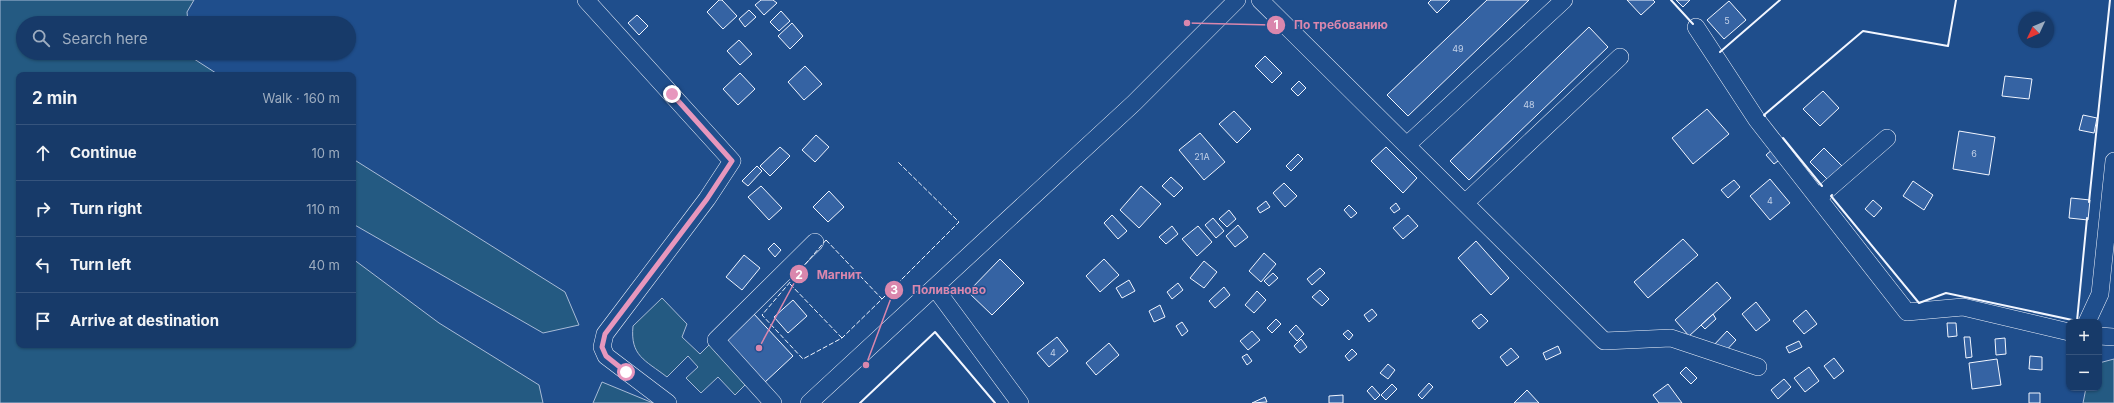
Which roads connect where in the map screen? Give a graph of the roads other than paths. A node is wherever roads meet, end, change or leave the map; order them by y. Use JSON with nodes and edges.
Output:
{"nodes":[{"id":1,"x":586,"y":0,"type":"edge"},
{"id":2,"x":1237,"y":0,"type":"edge"},
{"id":3,"x":1260,"y":0,"type":"edge"},
{"id":4,"x":1564,"y":0,"type":"edge"},
{"id":5,"x":1696,"y":27,"type":"dead end"},
{"id":6,"x":1620,"y":57,"type":"dead end"},
{"id":7,"x":1887,"y":138,"type":"dead end"},
{"id":8,"x":1407,"y":145,"type":"junction"},
{"id":9,"x":2114,"y":161,"type":"edge"},
{"id":10,"x":1819,"y":197,"type":"junction"},
{"id":11,"x":1465,"y":203,"type":"junction"},
{"id":12,"x":815,"y":242,"type":"dead end"},
{"id":13,"x":935,"y":288,"type":"junction"},
{"id":14,"x":2088,"y":319,"type":"edge"},
{"id":15,"x":2066,"y":331,"type":"edge"},
{"id":16,"x":2102,"y":336,"type":"edge"},
{"id":17,"x":2114,"y":337,"type":"edge"},
{"id":18,"x":1758,"y":367,"type":"dead end"},
{"id":19,"x":664,"y":402,"type":"edge"},
{"id":20,"x":773,"y":403,"type":"edge"},
{"id":21,"x":809,"y":403,"type":"edge"},
{"id":22,"x":1020,"y":403,"type":"edge"}],
"edges":[{"from":1,"to":19,"type":"street"},
{"from":2,"to":13,"type":"street"},
{"from":3,"to":8,"type":"street"},
{"from":4,"to":8,"type":"street"},
{"from":5,"to":10,"type":"street"},
{"from":6,"to":11,"type":"street"},
{"from":7,"to":10,"type":"street"},
{"from":8,"to":11,"type":"street"},
{"from":9,"to":14,"type":"street"},
{"from":10,"to":15,"type":"street"},
{"from":11,"to":18,"type":"street"},
{"from":12,"to":20,"type":"street"},
{"from":13,"to":21,"type":"street"},
{"from":13,"to":22,"type":"street"},
{"from":16,"to":17,"type":"street"}]}
